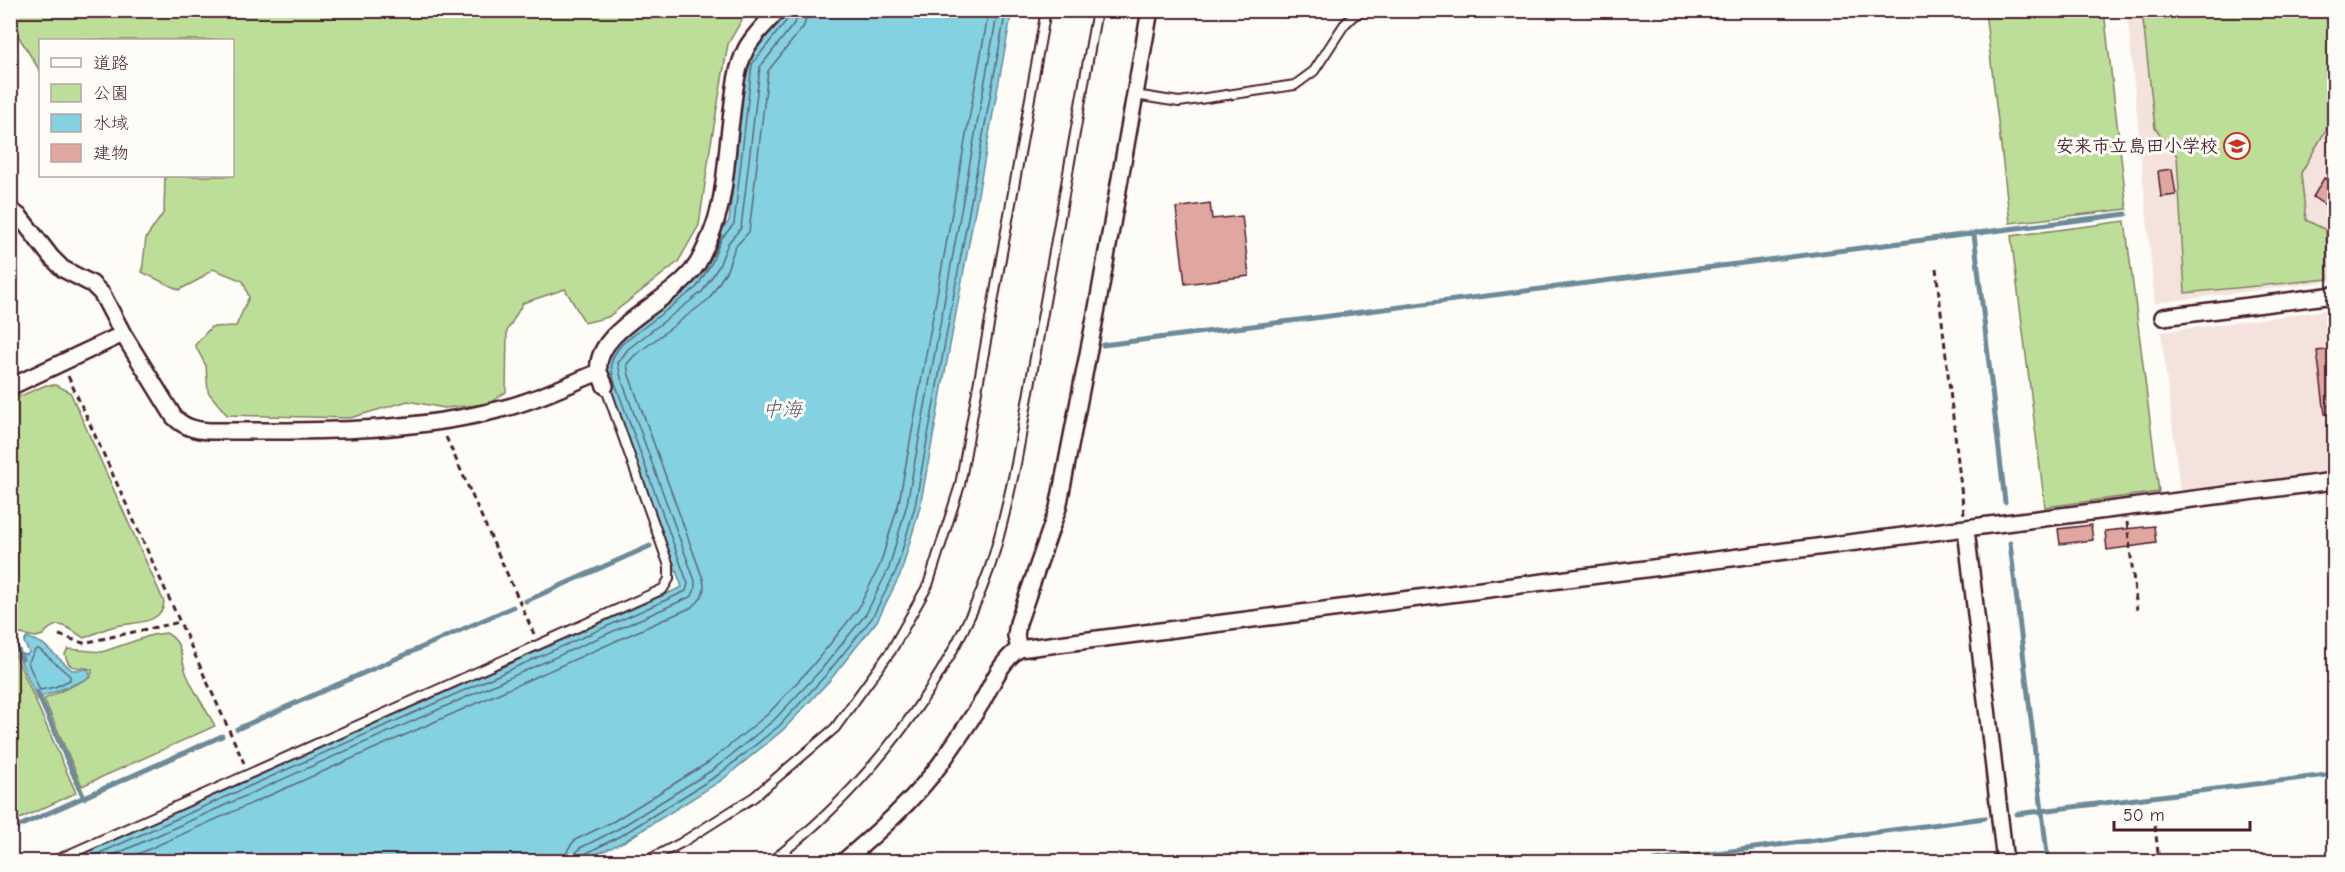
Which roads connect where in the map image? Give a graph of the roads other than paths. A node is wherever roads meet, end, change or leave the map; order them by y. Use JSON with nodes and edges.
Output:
{"nodes":[{"id":1,"x":778,"y":10,"type":"edge"},
{"id":2,"x":1046,"y":10,"type":"edge"},
{"id":3,"x":1097,"y":10,"type":"edge"},
{"id":4,"x":1150,"y":10,"type":"edge"},
{"id":5,"x":1365,"y":10,"type":"edge"},
{"id":6,"x":1135,"y":95,"type":"junction"},
{"id":7,"x":10,"y":210,"type":"edge"},
{"id":8,"x":2334,"y":295,"type":"edge"},
{"id":9,"x":2163,"y":317,"type":"dead end"},
{"id":10,"x":123,"y":334,"type":"junction"},
{"id":11,"x":602,"y":379,"type":"junction"},
{"id":12,"x":10,"y":387,"type":"edge"},
{"id":13,"x":2334,"y":481,"type":"edge"},
{"id":14,"x":1966,"y":530,"type":"junction"},
{"id":15,"x":1019,"y":649,"type":"junction"},
{"id":16,"x":52,"y":861,"type":"edge"},
{"id":17,"x":644,"y":861,"type":"edge"},
{"id":18,"x":770,"y":861,"type":"edge"},
{"id":19,"x":843,"y":861,"type":"edge"},
{"id":20,"x":2006,"y":861,"type":"edge"}],
"edges":[{"from":1,"to":11,"type":"street"},
{"from":2,"to":17,"type":"lane"},
{"from":3,"to":18,"type":"lane"},
{"from":4,"to":6,"type":"street"},
{"from":5,"to":6,"type":"lane"},
{"from":6,"to":15,"type":"street"},
{"from":7,"to":10,"type":"street"},
{"from":8,"to":9,"type":"street"},
{"from":10,"to":11,"type":"street"},
{"from":10,"to":12,"type":"street"},
{"from":11,"to":16,"type":"lane"},
{"from":13,"to":14,"type":"street"},
{"from":14,"to":15,"type":"street"},
{"from":14,"to":20,"type":"street"},
{"from":15,"to":19,"type":"street"}]}
